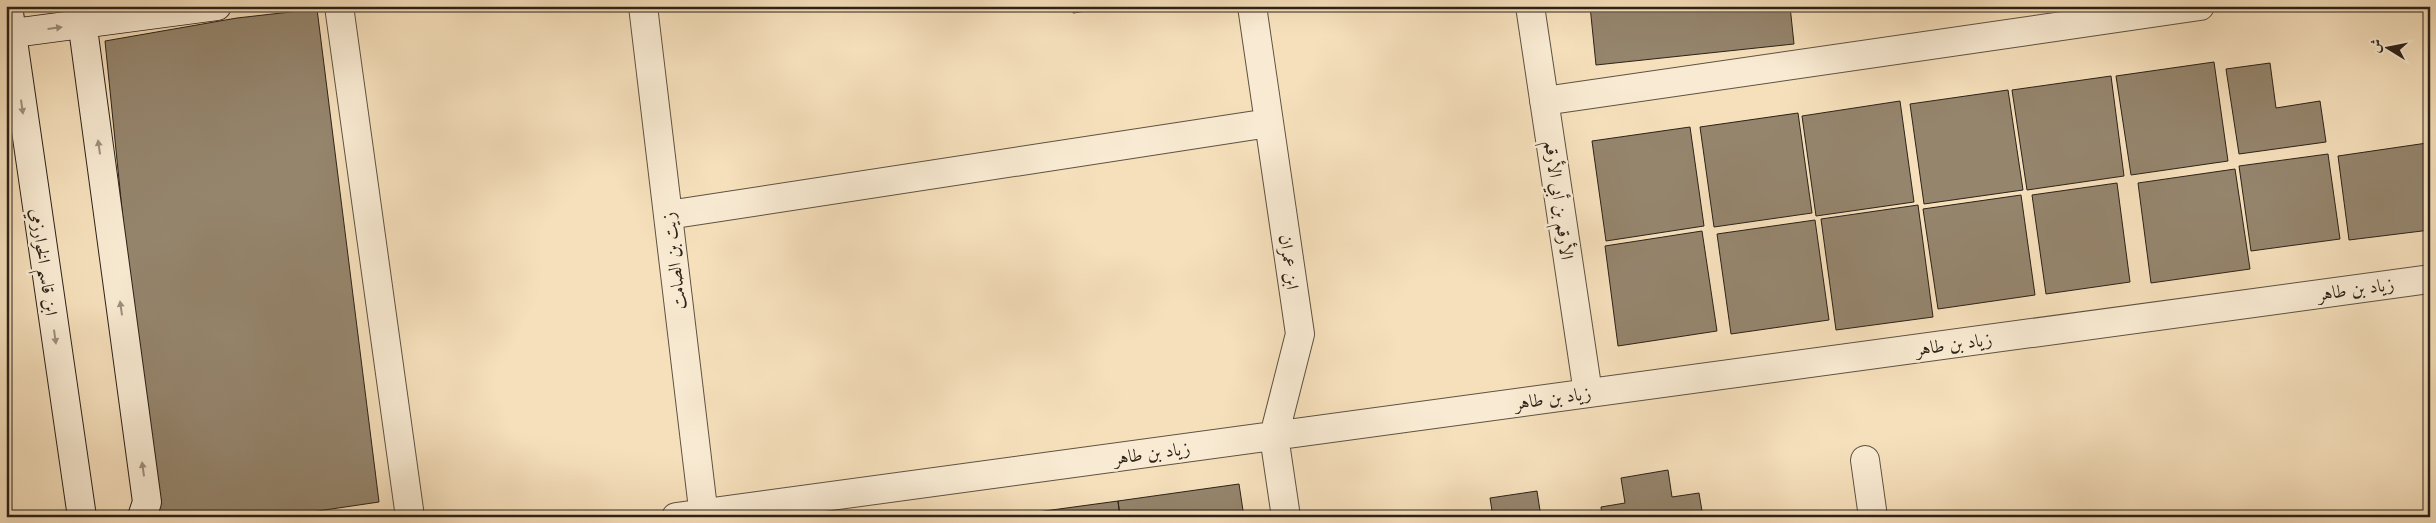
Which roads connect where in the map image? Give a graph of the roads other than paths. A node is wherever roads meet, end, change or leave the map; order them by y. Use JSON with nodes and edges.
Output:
{"nodes":[{"id":1,"x":8,"y":6,"type":"edge"},
{"id":2,"x":217,"y":6,"type":"edge"},
{"id":3,"x":339,"y":6,"type":"edge"},
{"id":4,"x":643,"y":6,"type":"edge"},
{"id":5,"x":1252,"y":6,"type":"edge"},
{"id":6,"x":1530,"y":6,"type":"edge"},
{"id":7,"x":2200,"y":6,"type":"edge"},
{"id":8,"x":81,"y":15,"type":"edge"},
{"id":9,"x":9,"y":33,"type":"edge"},
{"id":10,"x":1544,"y":101,"type":"junction"},
{"id":11,"x":1269,"y":123,"type":"junction"},
{"id":12,"x":668,"y":215,"type":"junction"},
{"id":13,"x":2430,"y":279,"type":"edge"},
{"id":14,"x":1588,"y":393,"type":"junction"},
{"id":15,"x":1274,"y":436,"type":"junction"},
{"id":16,"x":1864,"y":460,"type":"dead end"},
{"id":17,"x":704,"y":515,"type":"edge"},
{"id":18,"x":82,"y":517,"type":"edge"},
{"id":19,"x":142,"y":517,"type":"edge"},
{"id":20,"x":410,"y":517,"type":"edge"},
{"id":21,"x":676,"y":517,"type":"edge"},
{"id":22,"x":1286,"y":517,"type":"edge"},
{"id":23,"x":1873,"y":517,"type":"edge"}],
"edges":[{"from":1,"to":9,"type":"street","name":"ابن قاسم الخوارزمي"},
{"from":2,"to":8,"type":"street"},
{"from":3,"to":20,"type":"street"},
{"from":4,"to":12,"type":"street","name":"زيت بن الصامت"},
{"from":5,"to":11,"type":"street","name":"ابن عمران"},
{"from":6,"to":10,"type":"street","name":"الأرقم بن أبي الأرقم"},
{"from":7,"to":10,"type":"street"},
{"from":9,"to":8,"type":"street","one_way":true},
{"from":19,"to":8,"type":"street","one_way":true},
{"from":9,"to":18,"type":"street","name":"ابن قاسم الخوارزمي","one_way":true},
{"from":10,"to":14,"type":"street","name":"الأرقم بن أبي الأرقم"},
{"from":11,"to":12,"type":"street"},
{"from":11,"to":15,"type":"street","name":"ابن عمران"},
{"from":12,"to":17,"type":"street","name":"زيت بن الصامت"},
{"from":13,"to":14,"type":"street","name":"زياد بن طاهر"},
{"from":14,"to":15,"type":"street","name":"زياد بن طاهر"},
{"from":15,"to":17,"type":"street","name":"زياد بن طاهر"},
{"from":15,"to":22,"type":"street","name":"ابن عمران"},
{"from":16,"to":23,"type":"street"},
{"from":17,"to":21,"type":"street","name":"زياد بن طاهر"}]}
